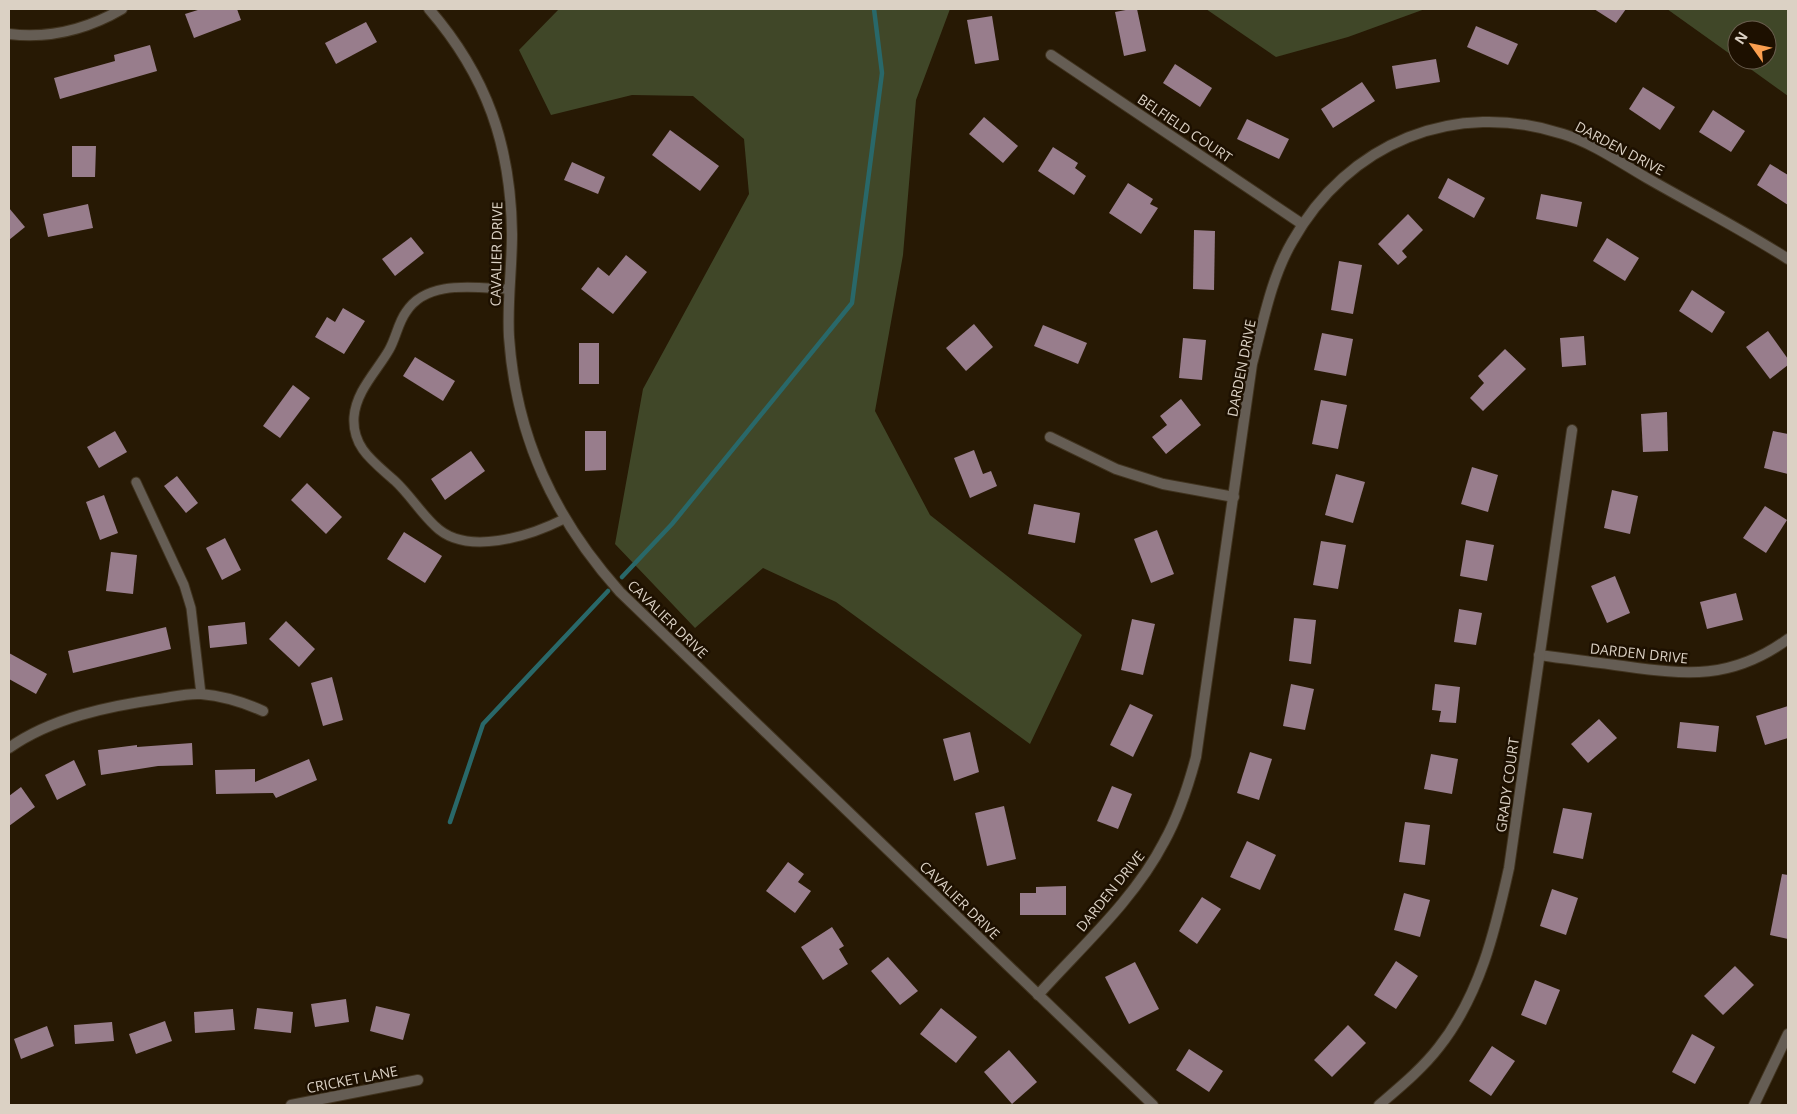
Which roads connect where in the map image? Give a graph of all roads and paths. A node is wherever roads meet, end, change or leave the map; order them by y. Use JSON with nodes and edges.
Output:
{"nodes":[{"id":1,"x":122,"y":9,"type":"edge"},
{"id":2,"x":429,"y":9,"type":"edge"},
{"id":3,"x":9,"y":34,"type":"edge"},
{"id":4,"x":1051,"y":55,"type":"dead end"},
{"id":5,"x":1302,"y":224,"type":"junction"},
{"id":6,"x":1788,"y":259,"type":"edge"},
{"id":7,"x":508,"y":289,"type":"junction"},
{"id":8,"x":1572,"y":430,"type":"dead end"},
{"id":9,"x":1050,"y":437,"type":"dead end"},
{"id":10,"x":136,"y":482,"type":"dead end"},
{"id":11,"x":1234,"y":497,"type":"junction"},
{"id":12,"x":564,"y":519,"type":"junction"},
{"id":13,"x":1788,"y":639,"type":"edge"},
{"id":14,"x":1539,"y":655,"type":"junction"},
{"id":15,"x":201,"y":694,"type":"junction"},
{"id":16,"x":263,"y":711,"type":"dead end"},
{"id":17,"x":9,"y":748,"type":"edge"},
{"id":18,"x":1038,"y":995,"type":"junction"},
{"id":19,"x":1788,"y":1034,"type":"edge"},
{"id":20,"x":418,"y":1080,"type":"dead end"},
{"id":21,"x":291,"y":1105,"type":"edge"},
{"id":22,"x":1153,"y":1105,"type":"edge"},
{"id":23,"x":1379,"y":1105,"type":"edge"},
{"id":24,"x":1754,"y":1105,"type":"edge"}],
"edges":[{"from":1,"to":3,"type":"street"},
{"from":2,"to":7,"type":"street","name":"CAVALIER DRIVE"},
{"from":4,"to":5,"type":"street","name":"BELFIELD COURT"},
{"from":5,"to":6,"type":"street","name":"DARDEN DRIVE"},
{"from":5,"to":11,"type":"street","name":"DARDEN DRIVE"},
{"from":7,"to":12,"type":"street","name":"CAVALIER DRIVE"},
{"from":7,"to":12,"type":"lane"},
{"from":8,"to":14,"type":"street","name":"GRADY COURT"},
{"from":9,"to":11,"type":"street"},
{"from":10,"to":15,"type":"lane"},
{"from":11,"to":18,"type":"street","name":"DARDEN DRIVE"},
{"from":12,"to":18,"type":"street","name":"CAVALIER DRIVE"},
{"from":13,"to":14,"type":"street","name":"DARDEN DRIVE"},
{"from":14,"to":23,"type":"street","name":"GRADY COURT"},
{"from":15,"to":16,"type":"street"},
{"from":15,"to":17,"type":"street"},
{"from":18,"to":22,"type":"street","name":"CAVALIER DRIVE"},
{"from":19,"to":24,"type":"street"},
{"from":20,"to":21,"type":"street","name":"CRICKET LANE"}]}
